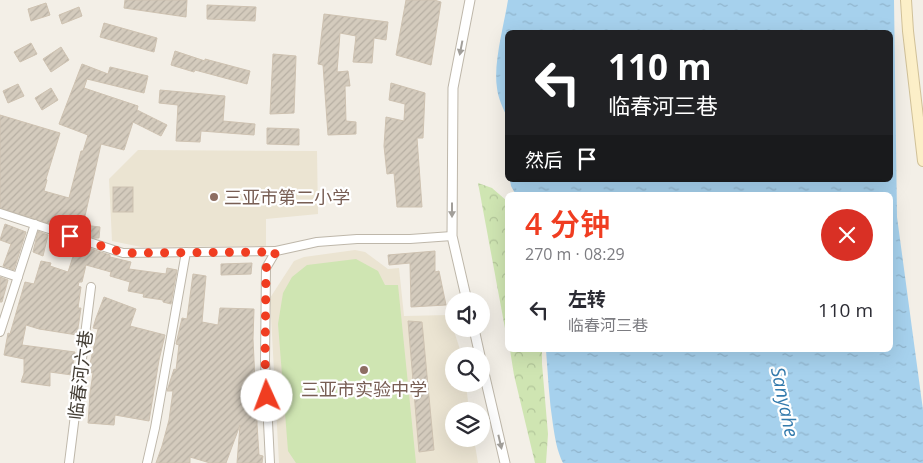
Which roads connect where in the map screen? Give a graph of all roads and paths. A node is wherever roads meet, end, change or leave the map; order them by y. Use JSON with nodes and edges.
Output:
{"nodes":[{"id":1,"x":469,"y":0,"type":"edge"},
{"id":2,"x":906,"y":0,"type":"edge"},
{"id":3,"x":912,"y":0,"type":"edge"},
{"id":4,"x":923,"y":102,"type":"edge"},
{"id":5,"x":923,"y":160,"type":"edge"},
{"id":6,"x":0,"y":213,"type":"edge"},
{"id":7,"x":35,"y":224,"type":"junction"},
{"id":8,"x":452,"y":236,"type":"junction"},
{"id":9,"x":186,"y":252,"type":"junction"},
{"id":10,"x":276,"y":252,"type":"junction"},
{"id":11,"x":0,"y":271,"type":"edge"},
{"id":12,"x":18,"y":277,"type":"junction"},
{"id":13,"x":90,"y":287,"type":"dead end"},
{"id":14,"x":465,"y":292,"type":"edge"},
{"id":15,"x":0,"y":332,"type":"edge"},
{"id":16,"x":489,"y":392,"type":"edge"},
{"id":17,"x":69,"y":463,"type":"edge"},
{"id":18,"x":147,"y":463,"type":"edge"},
{"id":19,"x":270,"y":463,"type":"edge"},
{"id":20,"x":506,"y":463,"type":"edge"}],
"edges":[{"from":1,"to":8,"type":"street","one_way":true},
{"from":2,"to":5,"type":"main road"},
{"from":3,"to":4,"type":"main road"},
{"from":6,"to":7,"type":"street"},
{"from":7,"to":9,"type":"street"},
{"from":7,"to":12,"type":"street"},
{"from":8,"to":10,"type":"street"},
{"from":8,"to":14,"type":"street"},
{"from":9,"to":10,"type":"street"},
{"from":9,"to":18,"type":"street"},
{"from":10,"to":19,"type":"street"},
{"from":11,"to":12,"type":"street"},
{"from":12,"to":15,"type":"street"},
{"from":13,"to":17,"type":"street","name":"临春河六巷"},
{"from":16,"to":20,"type":"street","one_way":true}]}
